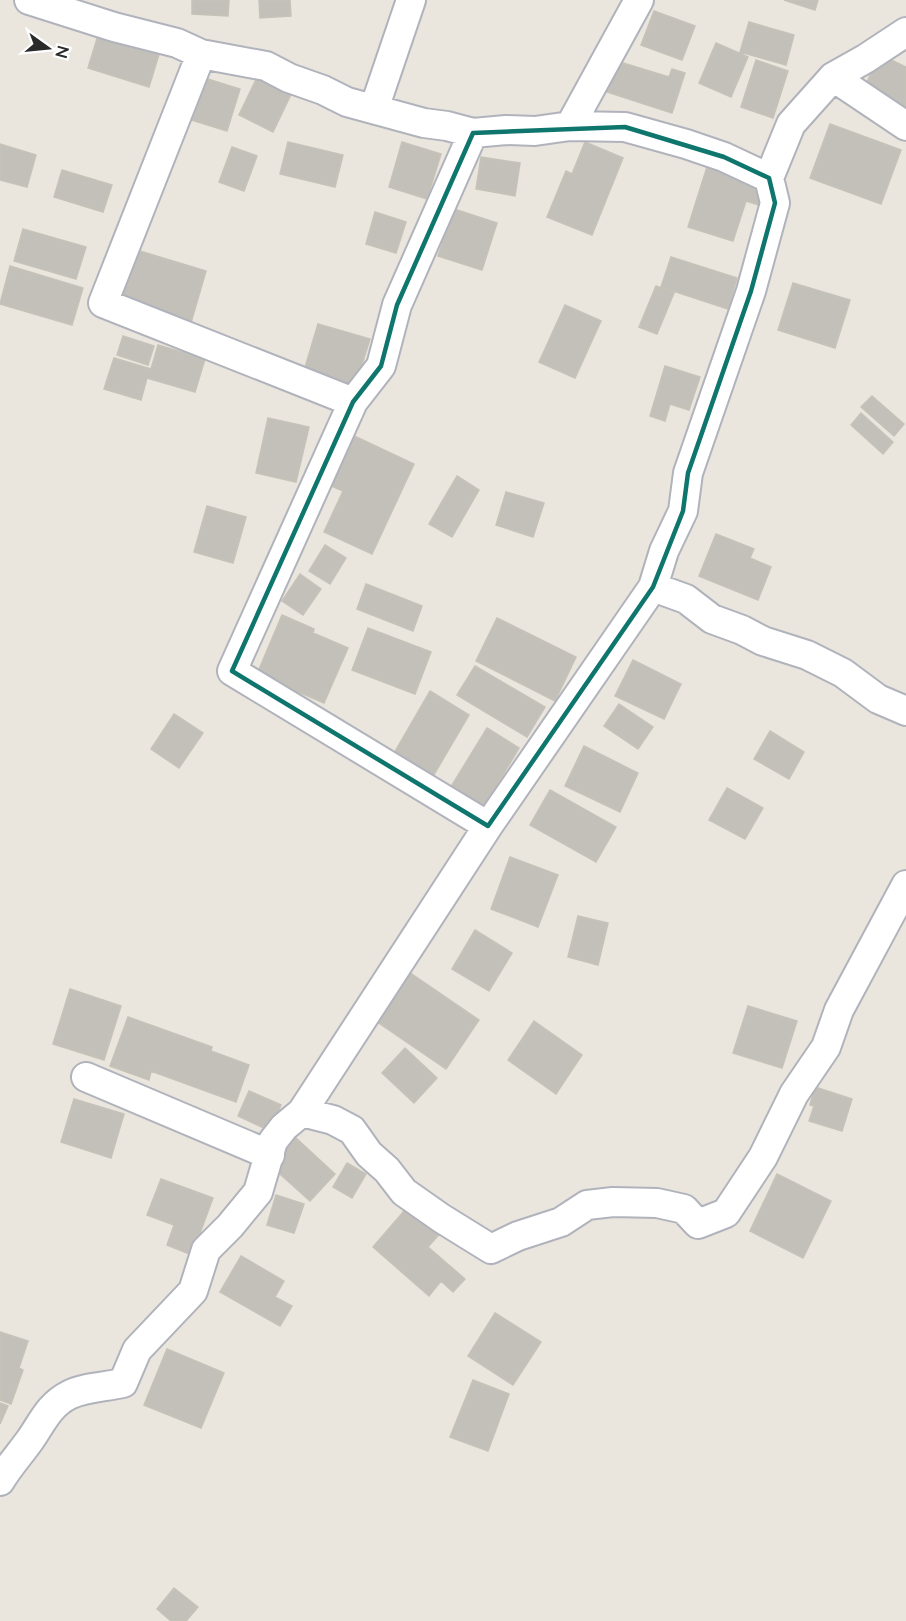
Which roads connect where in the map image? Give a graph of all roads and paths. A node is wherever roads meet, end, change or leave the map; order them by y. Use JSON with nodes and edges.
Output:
{"nodes":[{"id":1,"x":29,"y":0,"type":"edge"},
{"id":2,"x":411,"y":0,"type":"edge"},
{"id":3,"x":639,"y":0,"type":"edge"},
{"id":4,"x":906,"y":32,"type":"edge"},
{"id":5,"x":201,"y":54,"type":"junction"},
{"id":6,"x":832,"y":77,"type":"junction"},
{"id":7,"x":374,"y":110,"type":"junction"},
{"id":8,"x":570,"y":126,"type":"junction"},
{"id":9,"x":906,"y":126,"type":"edge"},
{"id":10,"x":473,"y":133,"type":"junction"},
{"id":11,"x":769,"y":178,"type":"junction"},
{"id":12,"x":353,"y":402,"type":"junction"},
{"id":13,"x":653,"y":587,"type":"junction"},
{"id":14,"x":906,"y":711,"type":"edge"},
{"id":15,"x":488,"y":826,"type":"junction"},
{"id":16,"x":906,"y":885,"type":"edge"},
{"id":17,"x":86,"y":1077,"type":"dead end"},
{"id":18,"x":302,"y":1112,"type":"junction"},
{"id":19,"x":270,"y":1155,"type":"junction"},
{"id":20,"x":0,"y":1481,"type":"edge"}],
"edges":[{"from":1,"to":5,"type":"street"},
{"from":2,"to":7,"type":"street"},
{"from":3,"to":8,"type":"street"},
{"from":4,"to":6,"type":"street"},
{"from":5,"to":7,"type":"street"},
{"from":5,"to":12,"type":"street"},
{"from":6,"to":9,"type":"street"},
{"from":6,"to":11,"type":"street"},
{"from":7,"to":10,"type":"street"},
{"from":8,"to":10,"type":"street"},
{"from":8,"to":11,"type":"street"},
{"from":10,"to":12,"type":"street"},
{"from":11,"to":13,"type":"street"},
{"from":12,"to":15,"type":"street"},
{"from":13,"to":14,"type":"street"},
{"from":13,"to":15,"type":"street"},
{"from":15,"to":18,"type":"street"},
{"from":16,"to":18,"type":"street"},
{"from":17,"to":19,"type":"street"},
{"from":18,"to":19,"type":"street"},
{"from":19,"to":20,"type":"street"}]}
